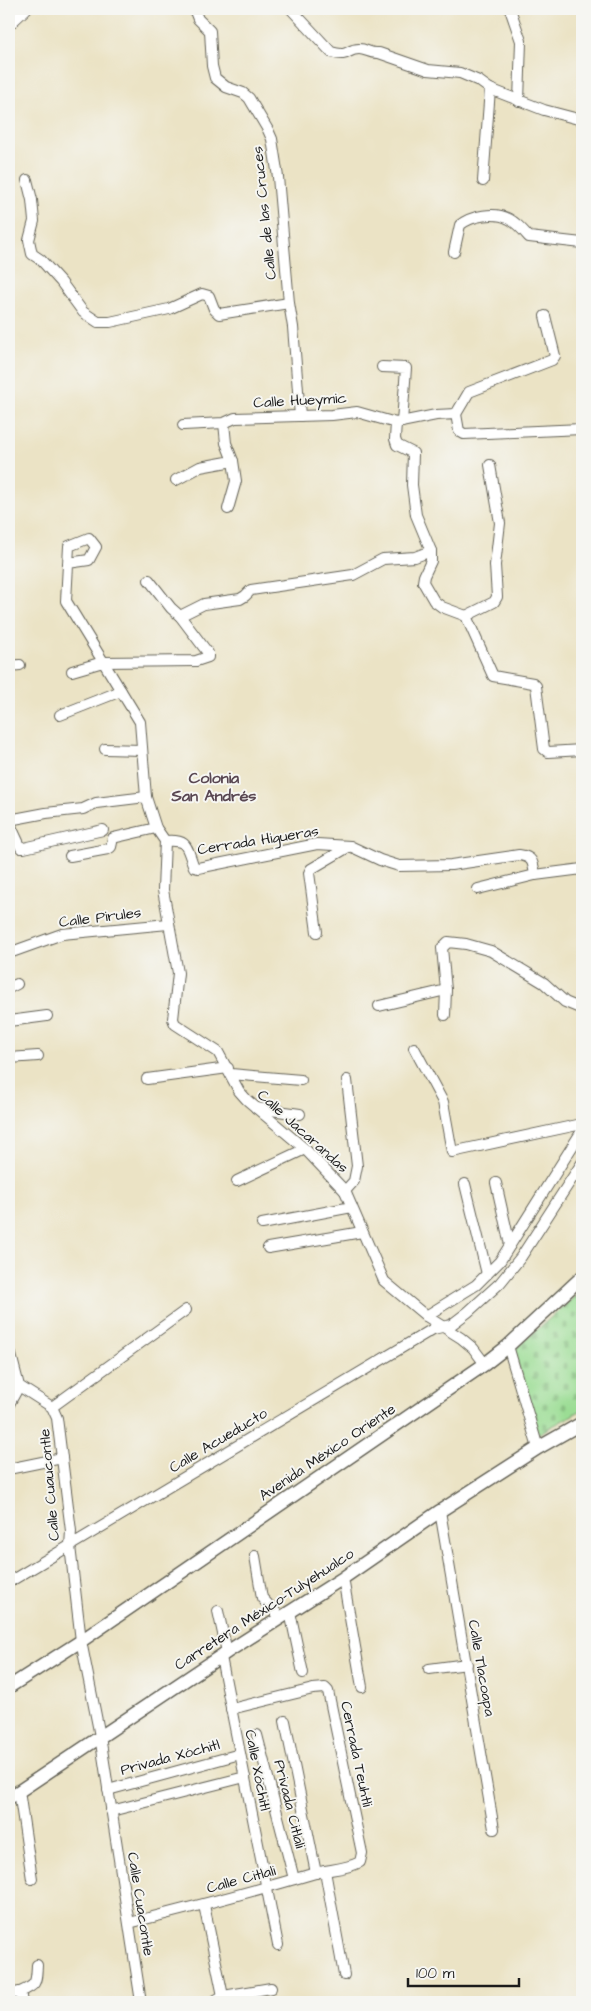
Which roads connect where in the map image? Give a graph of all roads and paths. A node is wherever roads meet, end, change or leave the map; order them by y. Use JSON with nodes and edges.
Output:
{"nodes":[{"id":1,"x":26,"y":9,"type":"edge"},
{"id":2,"x":194,"y":9,"type":"edge"},
{"id":3,"x":291,"y":9,"type":"edge"},
{"id":4,"x":510,"y":9,"type":"edge"},
{"id":5,"x":9,"y":25,"type":"edge"},
{"id":6,"x":490,"y":89,"type":"junction"},
{"id":7,"x":520,"y":101,"type":"junction"},
{"id":8,"x":582,"y":120,"type":"edge"},
{"id":9,"x":27,"y":180,"type":"dead end"},
{"id":10,"x":483,"y":181,"type":"dead end"},
{"id":11,"x":582,"y":243,"type":"edge"},
{"id":12,"x":454,"y":252,"type":"dead end"},
{"id":13,"x":289,"y":304,"type":"junction"},
{"id":14,"x":545,"y":316,"type":"dead end"},
{"id":15,"x":382,"y":367,"type":"dead end"},
{"id":16,"x":456,"y":414,"type":"junction"},
{"id":17,"x":300,"y":416,"type":"junction"},
{"id":18,"x":399,"y":422,"type":"junction"},
{"id":19,"x":224,"y":423,"type":"junction"},
{"id":20,"x":183,"y":425,"type":"dead end"},
{"id":21,"x":582,"y":429,"type":"edge"},
{"id":22,"x":233,"y":461,"type":"junction"},
{"id":23,"x":490,"y":465,"type":"dead end"},
{"id":24,"x":176,"y":480,"type":"dead end"},
{"id":25,"x":228,"y":509,"type":"dead end"},
{"id":26,"x":431,"y":551,"type":"junction"},
{"id":27,"x":68,"y":564,"type":"dead end"},
{"id":28,"x":149,"y":580,"type":"dead end"},
{"id":29,"x":180,"y":616,"type":"junction"},
{"id":30,"x":466,"y":616,"type":"junction"},
{"id":31,"x":103,"y":662,"type":"junction"},
{"id":32,"x":20,"y":665,"type":"dead end"},
{"id":33,"x":9,"y":666,"type":"edge"},
{"id":34,"x":72,"y":671,"type":"dead end"},
{"id":35,"x":122,"y":690,"type":"junction"},
{"id":36,"x":60,"y":715,"type":"dead end"},
{"id":37,"x":105,"y":749,"type":"dead end"},
{"id":38,"x":142,"y":750,"type":"junction"},
{"id":39,"x":582,"y":750,"type":"edge"},
{"id":40,"x":146,"y":797,"type":"junction"},
{"id":41,"x":9,"y":821,"type":"edge"},
{"id":42,"x":156,"y":828,"type":"junction"},
{"id":43,"x":103,"y":830,"type":"dead end"},
{"id":44,"x":165,"y":841,"type":"junction"},
{"id":45,"x":350,"y":846,"type":"junction"},
{"id":46,"x":70,"y":856,"type":"dead end"},
{"id":47,"x":582,"y":869,"type":"edge"},
{"id":48,"x":535,"y":875,"type":"junction"},
{"id":49,"x":478,"y":889,"type":"dead end"},
{"id":50,"x":168,"y":924,"type":"junction"},
{"id":51,"x":317,"y":932,"type":"dead end"},
{"id":52,"x":9,"y":953,"type":"edge"},
{"id":53,"x":446,"y":990,"type":"junction"},
{"id":54,"x":380,"y":1006,"type":"dead end"},
{"id":55,"x":582,"y":1009,"type":"edge"},
{"id":56,"x":445,"y":1015,"type":"dead end"},
{"id":57,"x":47,"y":1016,"type":"dead end"},
{"id":58,"x":9,"y":1021,"type":"edge"},
{"id":59,"x":414,"y":1048,"type":"dead end"},
{"id":60,"x":38,"y":1056,"type":"dead end"},
{"id":61,"x":9,"y":1058,"type":"edge"},
{"id":62,"x":229,"y":1071,"type":"junction"},
{"id":63,"x":147,"y":1079,"type":"dead end"},
{"id":64,"x":301,"y":1080,"type":"dead end"},
{"id":65,"x":346,"y":1080,"type":"dead end"},
{"id":66,"x":255,"y":1108,"type":"junction"},
{"id":67,"x":300,"y":1114,"type":"dead end"},
{"id":68,"x":582,"y":1124,"type":"edge"},
{"id":69,"x":582,"y":1131,"type":"edge"},
{"id":70,"x":305,"y":1149,"type":"junction"},
{"id":71,"x":582,"y":1163,"type":"edge"},
{"id":72,"x":237,"y":1181,"type":"dead end"},
{"id":73,"x":496,"y":1183,"type":"dead end"},
{"id":74,"x":465,"y":1184,"type":"dead end"},
{"id":75,"x":345,"y":1190,"type":"junction"},
{"id":76,"x":352,"y":1207,"type":"junction"},
{"id":77,"x":262,"y":1224,"type":"dead end"},
{"id":78,"x":362,"y":1232,"type":"junction"},
{"id":79,"x":510,"y":1245,"type":"junction"},
{"id":80,"x":268,"y":1248,"type":"dead end"},
{"id":81,"x":487,"y":1274,"type":"junction"},
{"id":82,"x":582,"y":1277,"type":"edge"},
{"id":83,"x":186,"y":1310,"type":"dead end"},
{"id":84,"x":426,"y":1316,"type":"junction"},
{"id":85,"x":443,"y":1326,"type":"junction"},
{"id":86,"x":508,"y":1346,"type":"junction"},
{"id":87,"x":9,"y":1347,"type":"edge"},
{"id":88,"x":485,"y":1364,"type":"junction"},
{"id":89,"x":19,"y":1386,"type":"junction"},
{"id":90,"x":9,"y":1404,"type":"edge"},
{"id":91,"x":52,"y":1407,"type":"junction"},
{"id":92,"x":582,"y":1427,"type":"edge"},
{"id":93,"x":538,"y":1448,"type":"junction"},
{"id":94,"x":62,"y":1458,"type":"junction"},
{"id":95,"x":13,"y":1468,"type":"dead end"},
{"id":96,"x":440,"y":1511,"type":"junction"},
{"id":97,"x":70,"y":1546,"type":"junction"},
{"id":98,"x":255,"y":1556,"type":"dead end"},
{"id":99,"x":343,"y":1578,"type":"junction"},
{"id":100,"x":9,"y":1582,"type":"edge"},
{"id":101,"x":218,"y":1611,"type":"dead end"},
{"id":102,"x":285,"y":1615,"type":"junction"},
{"id":103,"x":81,"y":1641,"type":"junction"},
{"id":104,"x":224,"y":1654,"type":"junction"},
{"id":105,"x":467,"y":1664,"type":"junction"},
{"id":106,"x":429,"y":1669,"type":"dead end"},
{"id":107,"x":303,"y":1673,"type":"dead end"},
{"id":108,"x":9,"y":1687,"type":"edge"},
{"id":109,"x":362,"y":1688,"type":"dead end"},
{"id":110,"x":231,"y":1709,"type":"junction"},
{"id":111,"x":285,"y":1722,"type":"dead end"},
{"id":112,"x":257,"y":1735,"type":"dead end"},
{"id":113,"x":100,"y":1736,"type":"junction"},
{"id":114,"x":240,"y":1754,"type":"junction"},
{"id":115,"x":245,"y":1777,"type":"junction"},
{"id":116,"x":108,"y":1790,"type":"junction"},
{"id":117,"x":14,"y":1794,"type":"edge"},
{"id":118,"x":111,"y":1811,"type":"junction"},
{"id":119,"x":494,"y":1829,"type":"dead end"},
{"id":120,"x":360,"y":1862,"type":"joint"},
{"id":121,"x":320,"y":1872,"type":"junction"},
{"id":122,"x":32,"y":1879,"type":"dead end"},
{"id":123,"x":294,"y":1879,"type":"junction"},
{"id":124,"x":267,"y":1888,"type":"junction"},
{"id":125,"x":204,"y":1905,"type":"junction"},
{"id":126,"x":129,"y":1923,"type":"junction"},
{"id":127,"x":278,"y":1945,"type":"dead end"},
{"id":128,"x":37,"y":1965,"type":"dead end"},
{"id":129,"x":344,"y":1975,"type":"dead end"},
{"id":130,"x":271,"y":1988,"type":"dead end"},
{"id":131,"x":9,"y":1994,"type":"edge"},
{"id":132,"x":21,"y":1997,"type":"edge"},
{"id":133,"x":239,"y":1998,"type":"edge"},
{"id":134,"x":224,"y":1999,"type":"edge"},
{"id":135,"x":142,"y":2002,"type":"edge"},
{"id":136,"x":212,"y":2002,"type":"edge"}],
"edges":[{"from":1,"to":5,"type":"street"},
{"from":2,"to":13,"type":"street","name":"Calle de las Cruces"},
{"from":3,"to":6,"type":"street"},
{"from":4,"to":7,"type":"street"},
{"from":6,"to":7,"type":"street"},
{"from":6,"to":10,"type":"street"},
{"from":7,"to":8,"type":"street"},
{"from":9,"to":13,"type":"street"},
{"from":11,"to":12,"type":"street"},
{"from":13,"to":17,"type":"street","name":"Calle de las Cruces"},
{"from":14,"to":16,"type":"street"},
{"from":15,"to":18,"type":"street"},
{"from":16,"to":18,"type":"street","name":"Calle Hueymic"},
{"from":16,"to":21,"type":"street"},
{"from":17,"to":18,"type":"street","name":"Calle Hueymic"},
{"from":17,"to":19,"type":"street","name":"Calle Hueymic"},
{"from":18,"to":26,"type":"street"},
{"from":19,"to":20,"type":"street","name":"Calle Hueymic"},
{"from":19,"to":22,"type":"street"},
{"from":22,"to":24,"type":"street"},
{"from":22,"to":25,"type":"street"},
{"from":23,"to":30,"type":"street"},
{"from":26,"to":29,"type":"street"},
{"from":26,"to":30,"type":"street"},
{"from":27,"to":31,"type":"street"},
{"from":28,"to":29,"type":"street"},
{"from":29,"to":31,"type":"street"},
{"from":30,"to":39,"type":"street"},
{"from":31,"to":34,"type":"street"},
{"from":31,"to":35,"type":"street"},
{"from":32,"to":33,"type":"street"},
{"from":35,"to":36,"type":"street"},
{"from":35,"to":38,"type":"street"},
{"from":37,"to":38,"type":"street"},
{"from":38,"to":40,"type":"street"},
{"from":40,"to":41,"type":"street"},
{"from":40,"to":42,"type":"street"},
{"from":41,"to":43,"type":"street"},
{"from":42,"to":44,"type":"street"},
{"from":42,"to":46,"type":"street"},
{"from":44,"to":45,"type":"street","name":"Cerrada Higueras"},
{"from":44,"to":50,"type":"street","name":"Calle Jacarandas"},
{"from":45,"to":48,"type":"street","name":"Cerrada Higueras"},
{"from":45,"to":51,"type":"street"},
{"from":47,"to":48,"type":"street"},
{"from":48,"to":49,"type":"street"},
{"from":50,"to":52,"type":"street","name":"Calle Pirules"},
{"from":50,"to":62,"type":"street","name":"Calle Jacarandas"},
{"from":53,"to":54,"type":"street"},
{"from":53,"to":55,"type":"street"},
{"from":53,"to":56,"type":"street"},
{"from":57,"to":58,"type":"street"},
{"from":59,"to":68,"type":"street"},
{"from":60,"to":61,"type":"street"},
{"from":62,"to":63,"type":"street"},
{"from":62,"to":64,"type":"street"},
{"from":62,"to":66,"type":"street","name":"Calle Jacarandas"},
{"from":65,"to":75,"type":"street"},
{"from":66,"to":67,"type":"street"},
{"from":66,"to":70,"type":"street","name":"Calle Jacarandas"},
{"from":69,"to":79,"type":"street"},
{"from":70,"to":72,"type":"street"},
{"from":70,"to":75,"type":"street","name":"Calle Jacarandas"},
{"from":71,"to":85,"type":"street","name":"Calle Acueducto"},
{"from":73,"to":79,"type":"street"},
{"from":74,"to":81,"type":"street"},
{"from":75,"to":76,"type":"street","name":"Calle Jacarandas"},
{"from":76,"to":77,"type":"street"},
{"from":76,"to":78,"type":"street","name":"Calle Jacarandas"},
{"from":78,"to":80,"type":"street"},
{"from":78,"to":84,"type":"street","name":"Calle Jacarandas"},
{"from":79,"to":81,"type":"street"},
{"from":81,"to":84,"type":"street"},
{"from":82,"to":86,"type":"main road","name":"Avenida México Oriente"},
{"from":83,"to":91,"type":"street"},
{"from":84,"to":85,"type":"street","name":"Calle Jacarandas"},
{"from":85,"to":88,"type":"street","name":"Calle Jacarandas"},
{"from":85,"to":97,"type":"street","name":"Calle Acueducto"},
{"from":86,"to":88,"type":"main road","name":"Avenida México Oriente"},
{"from":86,"to":93,"type":"street"},
{"from":87,"to":89,"type":"street"},
{"from":88,"to":103,"type":"main road","name":"Avenida México Oriente"},
{"from":89,"to":90,"type":"street"},
{"from":89,"to":91,"type":"street","name":"Calle Cuaucontle"},
{"from":91,"to":94,"type":"street","name":"Calle Cuaucontle"},
{"from":92,"to":93,"type":"main road","name":"Carretera México-Tulyehualco"},
{"from":93,"to":96,"type":"main road","name":"Carretera México-Tulyehualco"},
{"from":94,"to":95,"type":"street"},
{"from":94,"to":97,"type":"street","name":"Calle Cuaucontle"},
{"from":96,"to":99,"type":"main road","name":"Carretera México-Tulyehualco"},
{"from":96,"to":105,"type":"street","name":"Calle Tlacoapa"},
{"from":97,"to":100,"type":"street","name":"Calle Acueducto"},
{"from":97,"to":103,"type":"street","name":"Calle Cuaucontle"},
{"from":98,"to":102,"type":"street"},
{"from":99,"to":102,"type":"main road","name":"Carretera México-Tulyehualco"},
{"from":99,"to":109,"type":"street"},
{"from":101,"to":104,"type":"street","name":"Calle Xóchitl"},
{"from":102,"to":104,"type":"main road","name":"Carretera México-Tulyehualco"},
{"from":102,"to":107,"type":"street"},
{"from":103,"to":108,"type":"main road","name":"Avenida México Oriente"},
{"from":103,"to":113,"type":"street","name":"Calle Cuacontle"},
{"from":104,"to":110,"type":"street","name":"Calle Xóchitl"},
{"from":104,"to":113,"type":"main road","name":"Carretera México-Tulyehualco"},
{"from":105,"to":106,"type":"street"},
{"from":105,"to":119,"type":"street","name":"Calle Tlacoapa"},
{"from":110,"to":114,"type":"street","name":"Calle Xóchitl"},
{"from":110,"to":120,"type":"street","name":"Cerrada Teuhtli"},
{"from":111,"to":121,"type":"street"},
{"from":112,"to":123,"type":"street","name":"Privada Citlali"},
{"from":113,"to":116,"type":"street","name":"Calle Cuacontle"},
{"from":113,"to":117,"type":"main road","name":"Carretera México-Tulyehualco"},
{"from":114,"to":115,"type":"street","name":"Calle Xóchitl"},
{"from":114,"to":116,"type":"street","name":"Privada Xóchitl"},
{"from":115,"to":118,"type":"street"},
{"from":115,"to":124,"type":"street","name":"Calle Xóchitl"},
{"from":116,"to":118,"type":"street","name":"Calle Cuacontle"},
{"from":117,"to":122,"type":"street"},
{"from":118,"to":126,"type":"street","name":"Calle Cuacontle"},
{"from":120,"to":121,"type":"street","name":"Calle Citlali"},
{"from":121,"to":123,"type":"street","name":"Calle Citlali"},
{"from":121,"to":129,"type":"street"},
{"from":123,"to":124,"type":"street","name":"Calle Citlali"},
{"from":124,"to":125,"type":"street","name":"Calle Citlali"},
{"from":124,"to":127,"type":"street","name":"Calle Xóchitl"},
{"from":125,"to":126,"type":"street","name":"Calle Citlali"},
{"from":125,"to":134,"type":"street"},
{"from":126,"to":135,"type":"street","name":"Calle Cuacontle"},
{"from":128,"to":132,"type":"street"},
{"from":130,"to":133,"type":"street"},
{"from":131,"to":132,"type":"street"},
{"from":133,"to":134,"type":"street"},
{"from":134,"to":136,"type":"street"}]}
